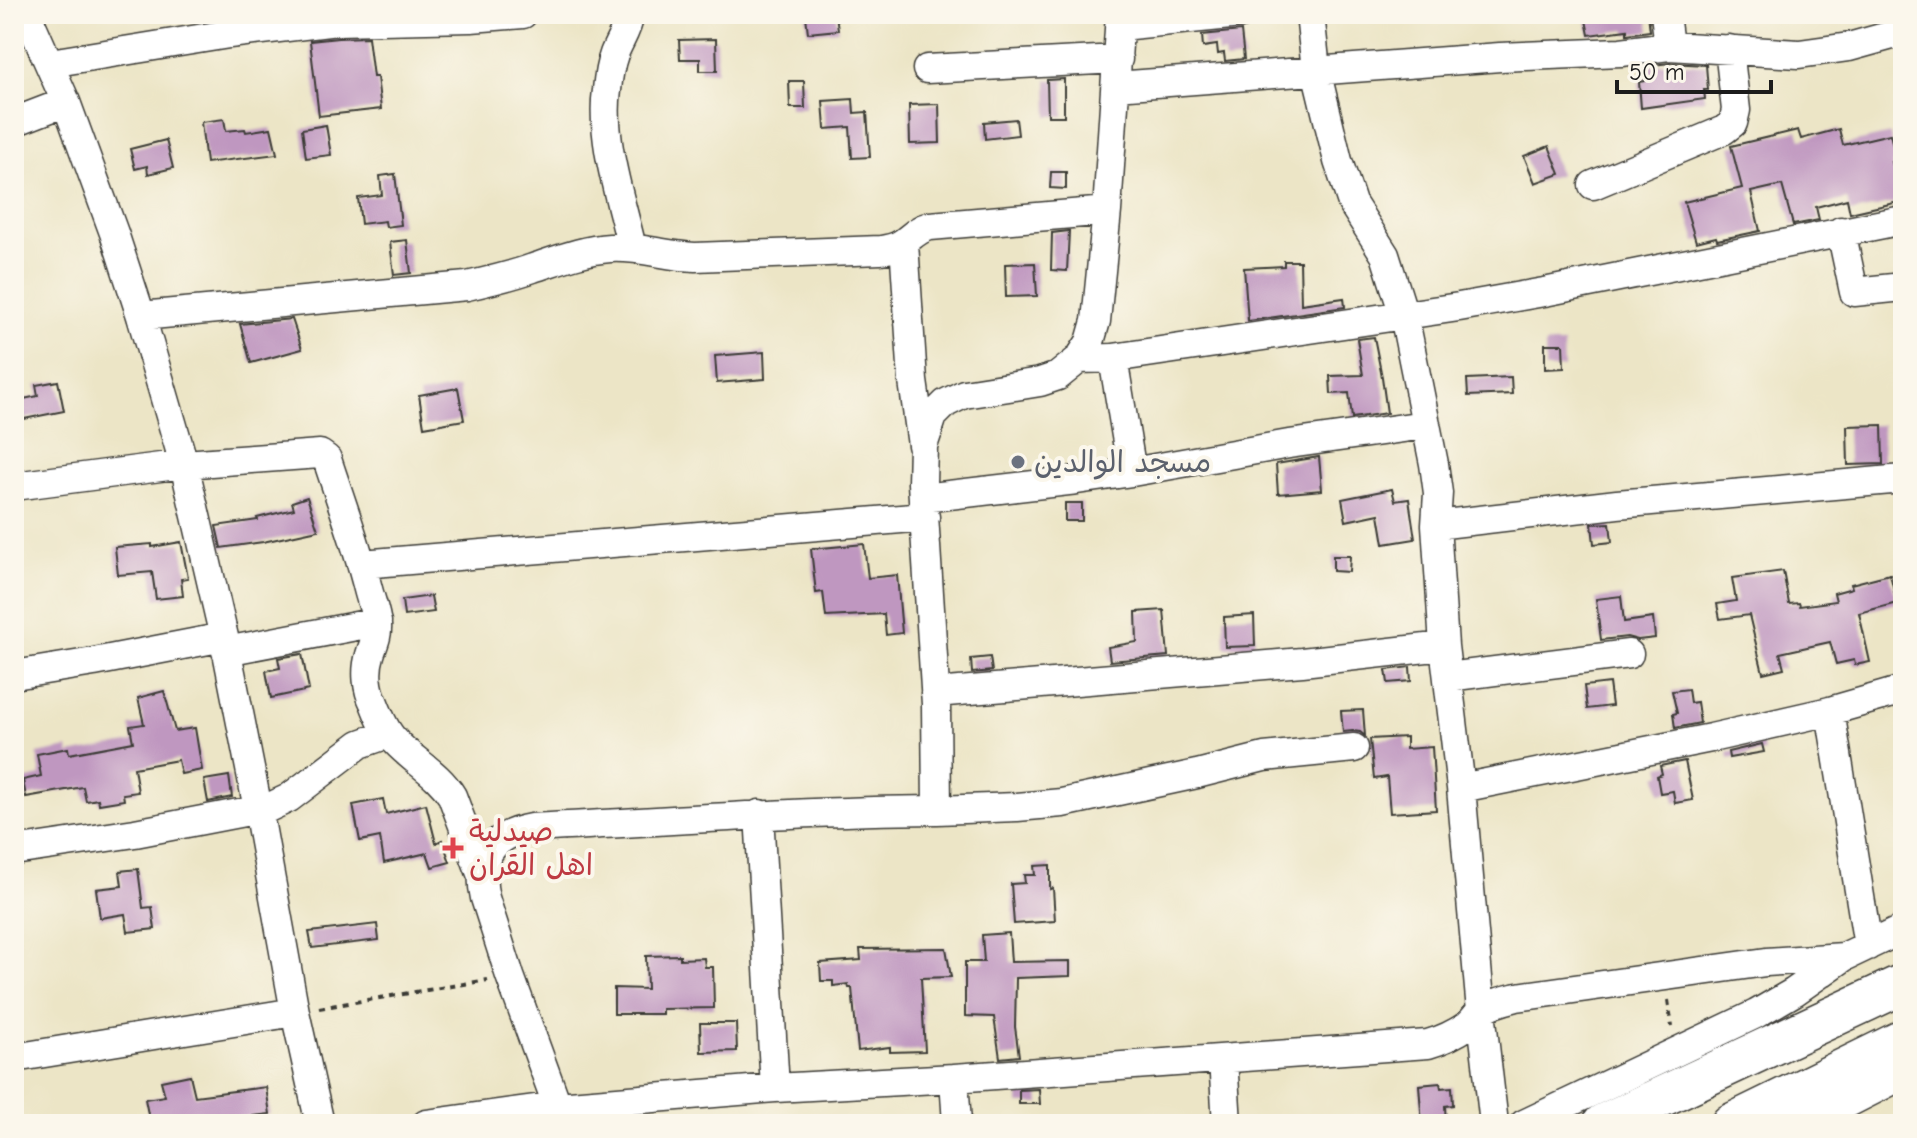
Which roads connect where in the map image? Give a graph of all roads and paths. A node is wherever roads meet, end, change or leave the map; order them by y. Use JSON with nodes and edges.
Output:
{"nodes":[{"id":1,"x":27,"y":14,"type":"edge"},
{"id":2,"x":523,"y":14,"type":"edge"},
{"id":3,"x":630,"y":14,"type":"edge"},
{"id":4,"x":1241,"y":14,"type":"edge"},
{"id":5,"x":1310,"y":14,"type":"edge"},
{"id":6,"x":1665,"y":14,"type":"edge"},
{"id":7,"x":1120,"y":20,"type":"edge"},
{"id":8,"x":1903,"y":32,"type":"edge"},
{"id":9,"x":1669,"y":46,"type":"junction"},
{"id":10,"x":1729,"y":49,"type":"junction"},
{"id":11,"x":50,"y":63,"type":"junction"},
{"id":12,"x":927,"y":69,"type":"dead end"},
{"id":13,"x":1316,"y":70,"type":"junction"},
{"id":14,"x":1117,"y":73,"type":"junction"},
{"id":15,"x":66,"y":102,"type":"junction"},
{"id":16,"x":14,"y":122,"type":"edge"},
{"id":17,"x":1593,"y":185,"type":"dead end"},
{"id":18,"x":1107,"y":211,"type":"junction"},
{"id":19,"x":1903,"y":220,"type":"edge"},
{"id":20,"x":1841,"y":231,"type":"junction"},
{"id":21,"x":904,"y":243,"type":"junction"},
{"id":22,"x":632,"y":248,"type":"junction"},
{"id":23,"x":1903,"y":287,"type":"edge"},
{"id":24,"x":1404,"y":315,"type":"junction"},
{"id":25,"x":141,"y":316,"type":"junction"},
{"id":26,"x":1113,"y":358,"type":"junction"},
{"id":27,"x":1079,"y":359,"type":"junction"},
{"id":28,"x":1425,"y":425,"type":"junction"},
{"id":29,"x":923,"y":446,"type":"junction"},
{"id":30,"x":184,"y":464,"type":"junction"},
{"id":31,"x":1132,"y":472,"type":"junction"},
{"id":32,"x":1903,"y":479,"type":"edge"},
{"id":33,"x":14,"y":486,"type":"edge"},
{"id":34,"x":924,"y":507,"type":"junction"},
{"id":35,"x":1436,"y":525,"type":"junction"},
{"id":36,"x":362,"y":564,"type":"junction"},
{"id":37,"x":377,"y":622,"type":"junction"},
{"id":38,"x":225,"y":644,"type":"junction"},
{"id":39,"x":1444,"y":646,"type":"junction"},
{"id":40,"x":1629,"y":654,"type":"dead end"},
{"id":41,"x":14,"y":675,"type":"edge"},
{"id":42,"x":1448,"y":677,"type":"junction"},
{"id":43,"x":1903,"y":690,"type":"edge"},
{"id":44,"x":935,"y":693,"type":"junction"},
{"id":45,"x":1830,"y":711,"type":"junction"},
{"id":46,"x":388,"y":734,"type":"junction"},
{"id":47,"x":1354,"y":748,"type":"dead end"},
{"id":48,"x":1461,"y":788,"type":"junction"},
{"id":49,"x":258,"y":809,"type":"junction"},
{"id":50,"x":937,"y":810,"type":"junction"},
{"id":51,"x":759,"y":814,"type":"junction"},
{"id":52,"x":14,"y":851,"type":"edge"},
{"id":53,"x":482,"y":876,"type":"junction"},
{"id":54,"x":1903,"y":929,"type":"edge"},
{"id":55,"x":1856,"y":952,"type":"junction"},
{"id":56,"x":1664,"y":975,"type":"junction"},
{"id":57,"x":510,"y":976,"type":"junction"},
{"id":58,"x":1903,"y":984,"type":"edge"},
{"id":59,"x":1481,"y":1011,"type":"junction"},
{"id":60,"x":295,"y":1012,"type":"junction"},
{"id":61,"x":1903,"y":1040,"type":"edge"},
{"id":62,"x":1676,"y":1053,"type":"junction"},
{"id":63,"x":14,"y":1058,"type":"edge"},
{"id":64,"x":1223,"y":1059,"type":"junction"},
{"id":65,"x":1903,"y":1075,"type":"edge"},
{"id":66,"x":954,"y":1078,"type":"junction"},
{"id":67,"x":775,"y":1088,"type":"junction"},
{"id":68,"x":560,"y":1115,"type":"edge"},
{"id":69,"x":320,"y":1124,"type":"edge"},
{"id":70,"x":426,"y":1124,"type":"edge"},
{"id":71,"x":957,"y":1124,"type":"edge"},
{"id":72,"x":1227,"y":1124,"type":"edge"},
{"id":73,"x":1494,"y":1124,"type":"edge"},
{"id":74,"x":1524,"y":1124,"type":"edge"},
{"id":75,"x":1603,"y":1124,"type":"edge"},
{"id":76,"x":1731,"y":1124,"type":"edge"},
{"id":77,"x":1807,"y":1124,"type":"edge"}],
"edges":[{"from":1,"to":11,"type":"street"},
{"from":2,"to":11,"type":"street"},
{"from":3,"to":22,"type":"street"},
{"from":4,"to":7,"type":"street"},
{"from":5,"to":13,"type":"street"},
{"from":6,"to":9,"type":"street"},
{"from":7,"to":14,"type":"street"},
{"from":8,"to":10,"type":"street"},
{"from":9,"to":10,"type":"street"},
{"from":9,"to":13,"type":"street"},
{"from":10,"to":17,"type":"street"},
{"from":11,"to":15,"type":"street"},
{"from":12,"to":14,"type":"street"},
{"from":13,"to":14,"type":"street"},
{"from":13,"to":24,"type":"street"},
{"from":14,"to":18,"type":"street"},
{"from":15,"to":16,"type":"street"},
{"from":15,"to":25,"type":"street"},
{"from":18,"to":21,"type":"street"},
{"from":18,"to":27,"type":"street"},
{"from":19,"to":20,"type":"street"},
{"from":20,"to":23,"type":"street"},
{"from":20,"to":24,"type":"street"},
{"from":21,"to":22,"type":"street"},
{"from":21,"to":29,"type":"street"},
{"from":22,"to":25,"type":"street"},
{"from":24,"to":26,"type":"street"},
{"from":24,"to":28,"type":"street"},
{"from":25,"to":30,"type":"street"},
{"from":26,"to":27,"type":"street"},
{"from":26,"to":31,"type":"street"},
{"from":27,"to":29,"type":"street"},
{"from":28,"to":31,"type":"street"},
{"from":28,"to":35,"type":"street"},
{"from":29,"to":34,"type":"street"},
{"from":30,"to":33,"type":"street"},
{"from":30,"to":36,"type":"street"},
{"from":30,"to":38,"type":"street"},
{"from":31,"to":34,"type":"street"},
{"from":32,"to":35,"type":"street"},
{"from":34,"to":36,"type":"street"},
{"from":34,"to":44,"type":"street"},
{"from":35,"to":39,"type":"street"},
{"from":36,"to":37,"type":"street"},
{"from":37,"to":38,"type":"street"},
{"from":37,"to":46,"type":"street"},
{"from":38,"to":41,"type":"street"},
{"from":38,"to":49,"type":"street"},
{"from":39,"to":42,"type":"street"},
{"from":39,"to":44,"type":"street"},
{"from":40,"to":42,"type":"street"},
{"from":42,"to":48,"type":"street"},
{"from":43,"to":45,"type":"street"},
{"from":44,"to":50,"type":"street"},
{"from":45,"to":48,"type":"street"},
{"from":45,"to":55,"type":"street"},
{"from":46,"to":49,"type":"street"},
{"from":46,"to":53,"type":"street"},
{"from":47,"to":50,"type":"street"},
{"from":48,"to":59,"type":"street"},
{"from":49,"to":52,"type":"street"},
{"from":49,"to":60,"type":"street"},
{"from":50,"to":51,"type":"street"},
{"from":51,"to":53,"type":"street"},
{"from":51,"to":67,"type":"street"},
{"from":53,"to":57,"type":"street"},
{"from":54,"to":55,"type":"street"},
{"from":55,"to":56,"type":"street"},
{"from":55,"to":62,"type":"street"},
{"from":56,"to":59,"type":"street"},
{"from":56,"to":62,"type":"path"},
{"from":57,"to":60,"type":"path"},
{"from":57,"to":68,"type":"street"},
{"from":58,"to":75,"type":"highway"},
{"from":59,"to":64,"type":"street"},
{"from":59,"to":73,"type":"street"},
{"from":60,"to":63,"type":"street"},
{"from":60,"to":69,"type":"street"},
{"from":61,"to":76,"type":"highway"},
{"from":62,"to":74,"type":"street"},
{"from":64,"to":66,"type":"street"},
{"from":64,"to":72,"type":"street"},
{"from":65,"to":77,"type":"street"},
{"from":66,"to":67,"type":"street"},
{"from":66,"to":71,"type":"street"},
{"from":67,"to":68,"type":"street"},
{"from":68,"to":70,"type":"street"}]}
